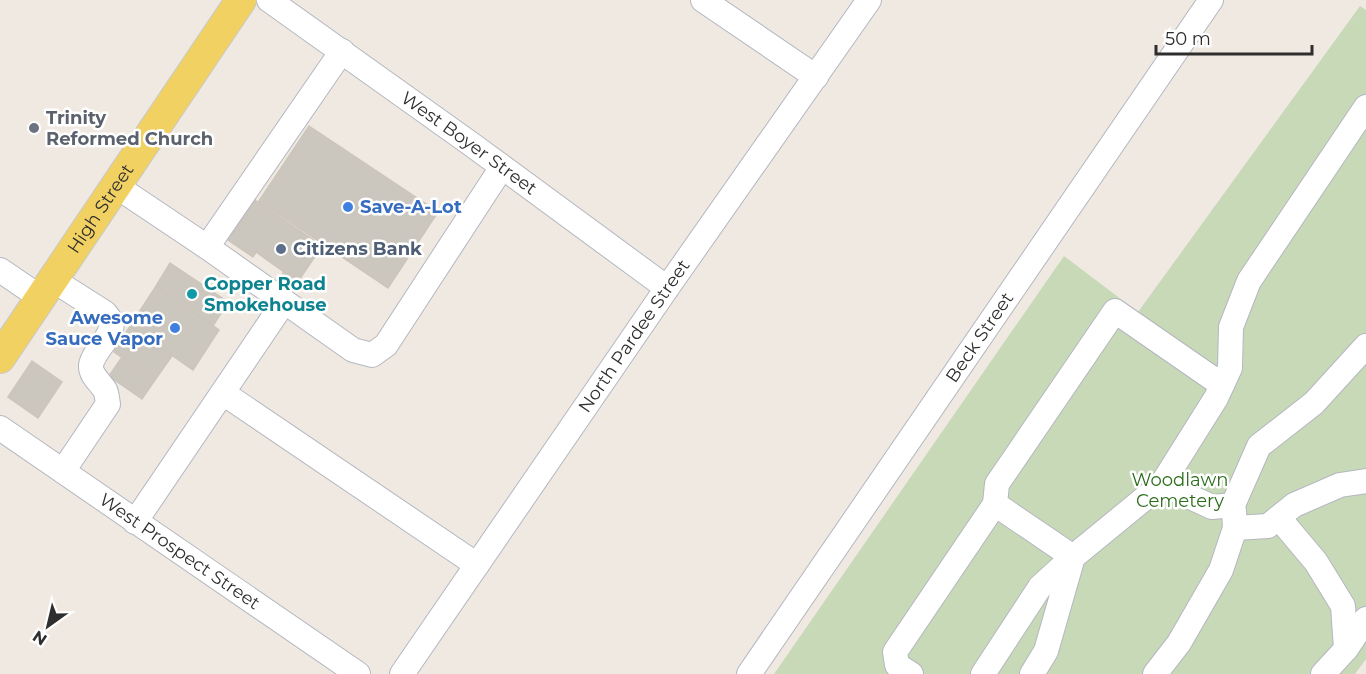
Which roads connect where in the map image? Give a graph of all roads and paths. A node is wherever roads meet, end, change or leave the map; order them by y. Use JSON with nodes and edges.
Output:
{"nodes":[{"id":1,"x":241,"y":0,"type":"edge"},
{"id":2,"x":269,"y":0,"type":"edge"},
{"id":3,"x":703,"y":0,"type":"edge"},
{"id":4,"x":869,"y":0,"type":"edge"},
{"id":5,"x":1211,"y":0,"type":"edge"},
{"id":6,"x":342,"y":51,"type":"junction"},
{"id":7,"x":816,"y":77,"type":"junction"},
{"id":8,"x":1366,"y":107,"type":"edge"},
{"id":9,"x":502,"y":167,"type":"junction"},
{"id":10,"x":116,"y":186,"type":"junction"},
{"id":11,"x":207,"y":247,"type":"junction"},
{"id":12,"x":0,"y":270,"type":"edge"},
{"id":13,"x":668,"y":288,"type":"junction"},
{"id":14,"x":47,"y":289,"type":"junction"},
{"id":15,"x":284,"y":302,"type":"junction"},
{"id":16,"x":1366,"y":346,"type":"edge"},
{"id":17,"x":0,"y":358,"type":"edge"},
{"id":18,"x":1222,"y":385,"type":"junction"},
{"id":19,"x":223,"y":393,"type":"junction"},
{"id":20,"x":0,"y":428,"type":"edge"},
{"id":21,"x":63,"y":471,"type":"junction"},
{"id":22,"x":1366,"y":481,"type":"edge"},
{"id":23,"x":1162,"y":484,"type":"junction"},
{"id":24,"x":995,"y":504,"type":"junction"},
{"id":25,"x":1234,"y":516,"type":"junction"},
{"id":26,"x":1279,"y":518,"type":"junction"},
{"id":27,"x":135,"y":522,"type":"junction"},
{"id":28,"x":1073,"y":557,"type":"junction"},
{"id":29,"x":477,"y":566,"type":"junction"},
{"id":30,"x":1366,"y":619,"type":"edge"},
{"id":31,"x":1346,"y":649,"type":"junction"},
{"id":32,"x":358,"y":674,"type":"edge"},
{"id":33,"x":402,"y":674,"type":"edge"},
{"id":34,"x":749,"y":674,"type":"edge"},
{"id":35,"x":911,"y":674,"type":"edge"},
{"id":36,"x":983,"y":674,"type":"edge"},
{"id":37,"x":1032,"y":674,"type":"edge"},
{"id":38,"x":1155,"y":674,"type":"edge"},
{"id":39,"x":1323,"y":674,"type":"edge"}],
"edges":[{"from":1,"to":10,"type":"main road","name":"High Street"},
{"from":2,"to":6,"type":"street","name":"West Boyer Street"},
{"from":3,"to":7,"type":"street"},
{"from":4,"to":7,"type":"street","name":"North Pardee Street"},
{"from":5,"to":34,"type":"street","name":"Beck Street"},
{"from":6,"to":9,"type":"street","name":"West Boyer Street"},
{"from":6,"to":11,"type":"street"},
{"from":7,"to":13,"type":"street","name":"North Pardee Street"},
{"from":8,"to":18,"type":"street"},
{"from":9,"to":13,"type":"street","name":"West Boyer Street"},
{"from":9,"to":15,"type":"street"},
{"from":10,"to":11,"type":"street"},
{"from":10,"to":14,"type":"main road","name":"High Street"},
{"from":11,"to":15,"type":"street"},
{"from":12,"to":14,"type":"street"},
{"from":13,"to":29,"type":"street","name":"North Pardee Street"},
{"from":14,"to":17,"type":"main road","name":"High Street"},
{"from":14,"to":21,"type":"street"},
{"from":15,"to":19,"type":"street"},
{"from":16,"to":25,"type":"street"},
{"from":18,"to":23,"type":"street"},
{"from":18,"to":24,"type":"street"},
{"from":19,"to":27,"type":"street"},
{"from":19,"to":29,"type":"street"},
{"from":20,"to":21,"type":"street","name":"West Prospect Street"},
{"from":21,"to":27,"type":"street","name":"West Prospect Street"},
{"from":22,"to":26,"type":"street"},
{"from":23,"to":25,"type":"street"},
{"from":23,"to":28,"type":"street"},
{"from":24,"to":28,"type":"street"},
{"from":24,"to":35,"type":"street"},
{"from":25,"to":26,"type":"street"},
{"from":25,"to":38,"type":"street"},
{"from":26,"to":31,"type":"street"},
{"from":27,"to":32,"type":"street","name":"West Prospect Street"},
{"from":28,"to":36,"type":"street"},
{"from":28,"to":37,"type":"street"},
{"from":29,"to":33,"type":"street","name":"North Pardee Street"},
{"from":30,"to":31,"type":"street"},
{"from":31,"to":39,"type":"street"}]}
